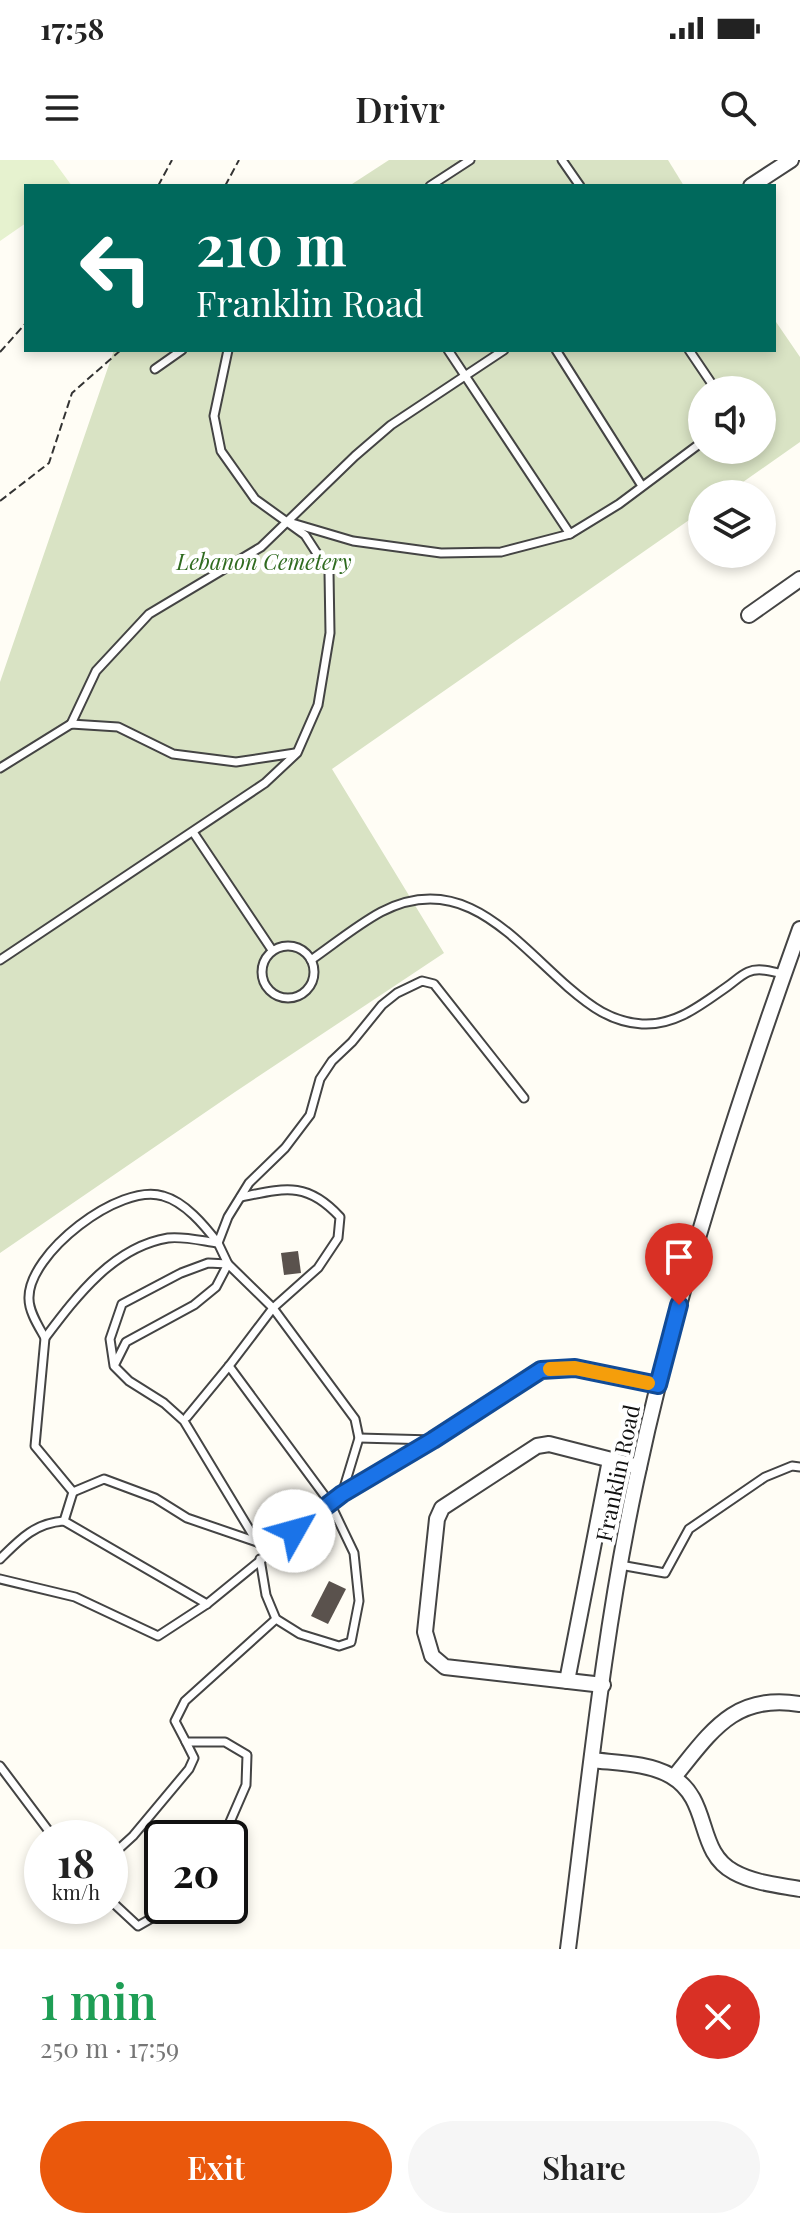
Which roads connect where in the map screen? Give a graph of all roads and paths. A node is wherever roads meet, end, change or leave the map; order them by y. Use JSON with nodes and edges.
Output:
{"nodes":[{"id":1,"x":172,"y":160,"type":"edge"},
{"id":2,"x":239,"y":160,"type":"edge"},
{"id":3,"x":470,"y":160,"type":"edge"},
{"id":4,"x":562,"y":160,"type":"edge"},
{"id":5,"x":791,"y":160,"type":"edge"},
{"id":6,"x":441,"y":183,"type":"edge"},
{"id":7,"x":159,"y":184,"type":"edge"},
{"id":8,"x":226,"y":184,"type":"edge"},
{"id":9,"x":579,"y":184,"type":"edge"},
{"id":10,"x":754,"y":184,"type":"edge"},
{"id":11,"x":24,"y":325,"type":"edge"},
{"id":12,"x":0,"y":352,"type":"edge"},
{"id":13,"x":119,"y":352,"type":"edge"},
{"id":14,"x":179,"y":352,"type":"edge"},
{"id":15,"x":228,"y":352,"type":"edge"},
{"id":16,"x":449,"y":352,"type":"edge"},
{"id":17,"x":501,"y":352,"type":"edge"},
{"id":18,"x":557,"y":352,"type":"edge"},
{"id":19,"x":690,"y":352,"type":"edge"},
{"id":20,"x":155,"y":369,"type":"dead end"},
{"id":21,"x":465,"y":376,"type":"junction"},
{"id":22,"x":707,"y":376,"type":"edge"},
{"id":23,"x":688,"y":452,"type":"edge"},
{"id":24,"x":642,"y":486,"type":"junction"},
{"id":25,"x":0,"y":501,"type":"edge"},
{"id":26,"x":286,"y":521,"type":"junction"},
{"id":27,"x":570,"y":534,"type":"junction"},
{"id":28,"x":800,"y":579,"type":"edge"},
{"id":29,"x":749,"y":615,"type":"dead end"},
{"id":30,"x":71,"y":724,"type":"junction"},
{"id":31,"x":297,"y":753,"type":"junction"},
{"id":32,"x":0,"y":768,"type":"edge"},
{"id":33,"x":193,"y":832,"type":"junction"},
{"id":34,"x":800,"y":929,"type":"edge"},
{"id":35,"x":272,"y":950,"type":"junction"},
{"id":36,"x":0,"y":960,"type":"edge"},
{"id":37,"x":311,"y":960,"type":"junction"},
{"id":38,"x":784,"y":974,"type":"junction"},
{"id":39,"x":524,"y":1098,"type":"dead end"},
{"id":40,"x":241,"y":1197,"type":"junction"},
{"id":41,"x":218,"y":1243,"type":"junction"},
{"id":42,"x":228,"y":1264,"type":"junction"},
{"id":43,"x":273,"y":1308,"type":"junction"},
{"id":44,"x":45,"y":1338,"type":"junction"},
{"id":45,"x":114,"y":1366,"type":"junction"},
{"id":46,"x":229,"y":1366,"type":"junction"},
{"id":47,"x":658,"y":1385,"type":"junction"},
{"id":48,"x":187,"y":1417,"type":"dead end"},
{"id":49,"x":359,"y":1438,"type":"junction"},
{"id":50,"x":433,"y":1440,"type":"junction"},
{"id":51,"x":610,"y":1460,"type":"junction"},
{"id":52,"x":639,"y":1467,"type":"junction"},
{"id":53,"x":800,"y":1467,"type":"edge"},
{"id":54,"x":73,"y":1492,"type":"junction"},
{"id":55,"x":342,"y":1494,"type":"junction"},
{"id":56,"x":330,"y":1503,"type":"junction"},
{"id":57,"x":64,"y":1521,"type":"junction"},
{"id":58,"x":257,"y":1542,"type":"junction"},
{"id":59,"x":279,"y":1543,"type":"junction"},
{"id":60,"x":0,"y":1559,"type":"edge"},
{"id":61,"x":260,"y":1559,"type":"junction"},
{"id":62,"x":620,"y":1565,"type":"junction"},
{"id":63,"x":0,"y":1579,"type":"edge"},
{"id":64,"x":207,"y":1604,"type":"junction"},
{"id":65,"x":276,"y":1619,"type":"junction"},
{"id":66,"x":567,"y":1681,"type":"junction"},
{"id":67,"x":603,"y":1685,"type":"junction"},
{"id":68,"x":800,"y":1704,"type":"edge"},
{"id":69,"x":186,"y":1742,"type":"junction"},
{"id":70,"x":592,"y":1760,"type":"junction"},
{"id":71,"x":0,"y":1766,"type":"edge"},
{"id":72,"x":674,"y":1777,"type":"junction"},
{"id":73,"x":40,"y":1820,"type":"edge"},
{"id":74,"x":231,"y":1820,"type":"edge"},
{"id":75,"x":128,"y":1841,"type":"edge"},
{"id":76,"x":800,"y":1889,"type":"edge"},
{"id":77,"x":128,"y":1917,"type":"edge"},
{"id":78,"x":144,"y":1923,"type":"edge"},
{"id":79,"x":568,"y":1949,"type":"edge"}],
"edges":[{"from":1,"to":7,"type":"path"},
{"from":2,"to":8,"type":"path"},
{"from":3,"to":6,"type":"lane"},
{"from":4,"to":9,"type":"lane"},
{"from":5,"to":10,"type":"street"},
{"from":11,"to":12,"type":"path"},
{"from":13,"to":25,"type":"path"},
{"from":14,"to":20,"type":"lane"},
{"from":15,"to":26,"type":"lane"},
{"from":16,"to":21,"type":"lane"},
{"from":17,"to":21,"type":"lane"},
{"from":18,"to":24,"type":"lane"},
{"from":19,"to":22,"type":"lane"},
{"from":21,"to":26,"type":"lane"},
{"from":21,"to":27,"type":"lane"},
{"from":23,"to":24,"type":"lane"},
{"from":24,"to":27,"type":"lane"},
{"from":26,"to":27,"type":"lane"},
{"from":26,"to":30,"type":"lane"},
{"from":26,"to":31,"type":"lane"},
{"from":28,"to":29,"type":"street"},
{"from":30,"to":31,"type":"lane"},
{"from":30,"to":32,"type":"lane"},
{"from":31,"to":33,"type":"lane"},
{"from":33,"to":35,"type":"lane"},
{"from":33,"to":36,"type":"lane"},
{"from":34,"to":38,"type":"street","name":"Franklin Road"},
{"from":35,"to":37,"type":"lane"},
{"from":35,"to":37,"type":"lane"},
{"from":37,"to":38,"type":"lane"},
{"from":38,"to":47,"type":"street","name":"Franklin Road"},
{"from":39,"to":40,"type":"lane"},
{"from":40,"to":41,"type":"lane"},
{"from":40,"to":43,"type":"lane"},
{"from":41,"to":42,"type":"lane"},
{"from":41,"to":44,"type":"lane"},
{"from":41,"to":44,"type":"lane"},
{"from":42,"to":43,"type":"lane"},
{"from":42,"to":45,"type":"lane"},
{"from":42,"to":45,"type":"lane"},
{"from":43,"to":46,"type":"lane"},
{"from":43,"to":49,"type":"lane"},
{"from":44,"to":54,"type":"lane"},
{"from":45,"to":58,"type":"lane"},
{"from":46,"to":48,"type":"lane"},
{"from":46,"to":56,"type":"lane"},
{"from":47,"to":50,"type":"lane"},
{"from":47,"to":52,"type":"street","name":"Franklin Road"},
{"from":49,"to":50,"type":"lane"},
{"from":49,"to":55,"type":"lane"},
{"from":50,"to":55,"type":"lane"},
{"from":51,"to":52,"type":"street"},
{"from":51,"to":66,"type":"street"},
{"from":51,"to":66,"type":"street"},
{"from":52,"to":62,"type":"street","name":"Franklin Road"},
{"from":53,"to":62,"type":"lane"},
{"from":54,"to":57,"type":"lane"},
{"from":54,"to":58,"type":"lane"},
{"from":55,"to":56,"type":"lane"},
{"from":56,"to":59,"type":"lane"},
{"from":56,"to":65,"type":"lane"},
{"from":57,"to":60,"type":"lane"},
{"from":57,"to":64,"type":"lane"},
{"from":58,"to":59,"type":"lane"},
{"from":59,"to":61,"type":"lane"},
{"from":61,"to":64,"type":"lane"},
{"from":61,"to":65,"type":"lane"},
{"from":62,"to":67,"type":"street","name":"Franklin Road"},
{"from":63,"to":64,"type":"lane"},
{"from":65,"to":69,"type":"lane"},
{"from":66,"to":67,"type":"street"},
{"from":67,"to":70,"type":"street","name":"Franklin Road"},
{"from":68,"to":72,"type":"street"},
{"from":69,"to":74,"type":"lane"},
{"from":69,"to":75,"type":"lane"},
{"from":70,"to":72,"type":"street"},
{"from":70,"to":79,"type":"street","name":"Franklin Road"},
{"from":71,"to":73,"type":"lane"},
{"from":72,"to":76,"type":"street"},
{"from":77,"to":78,"type":"lane"}]}
